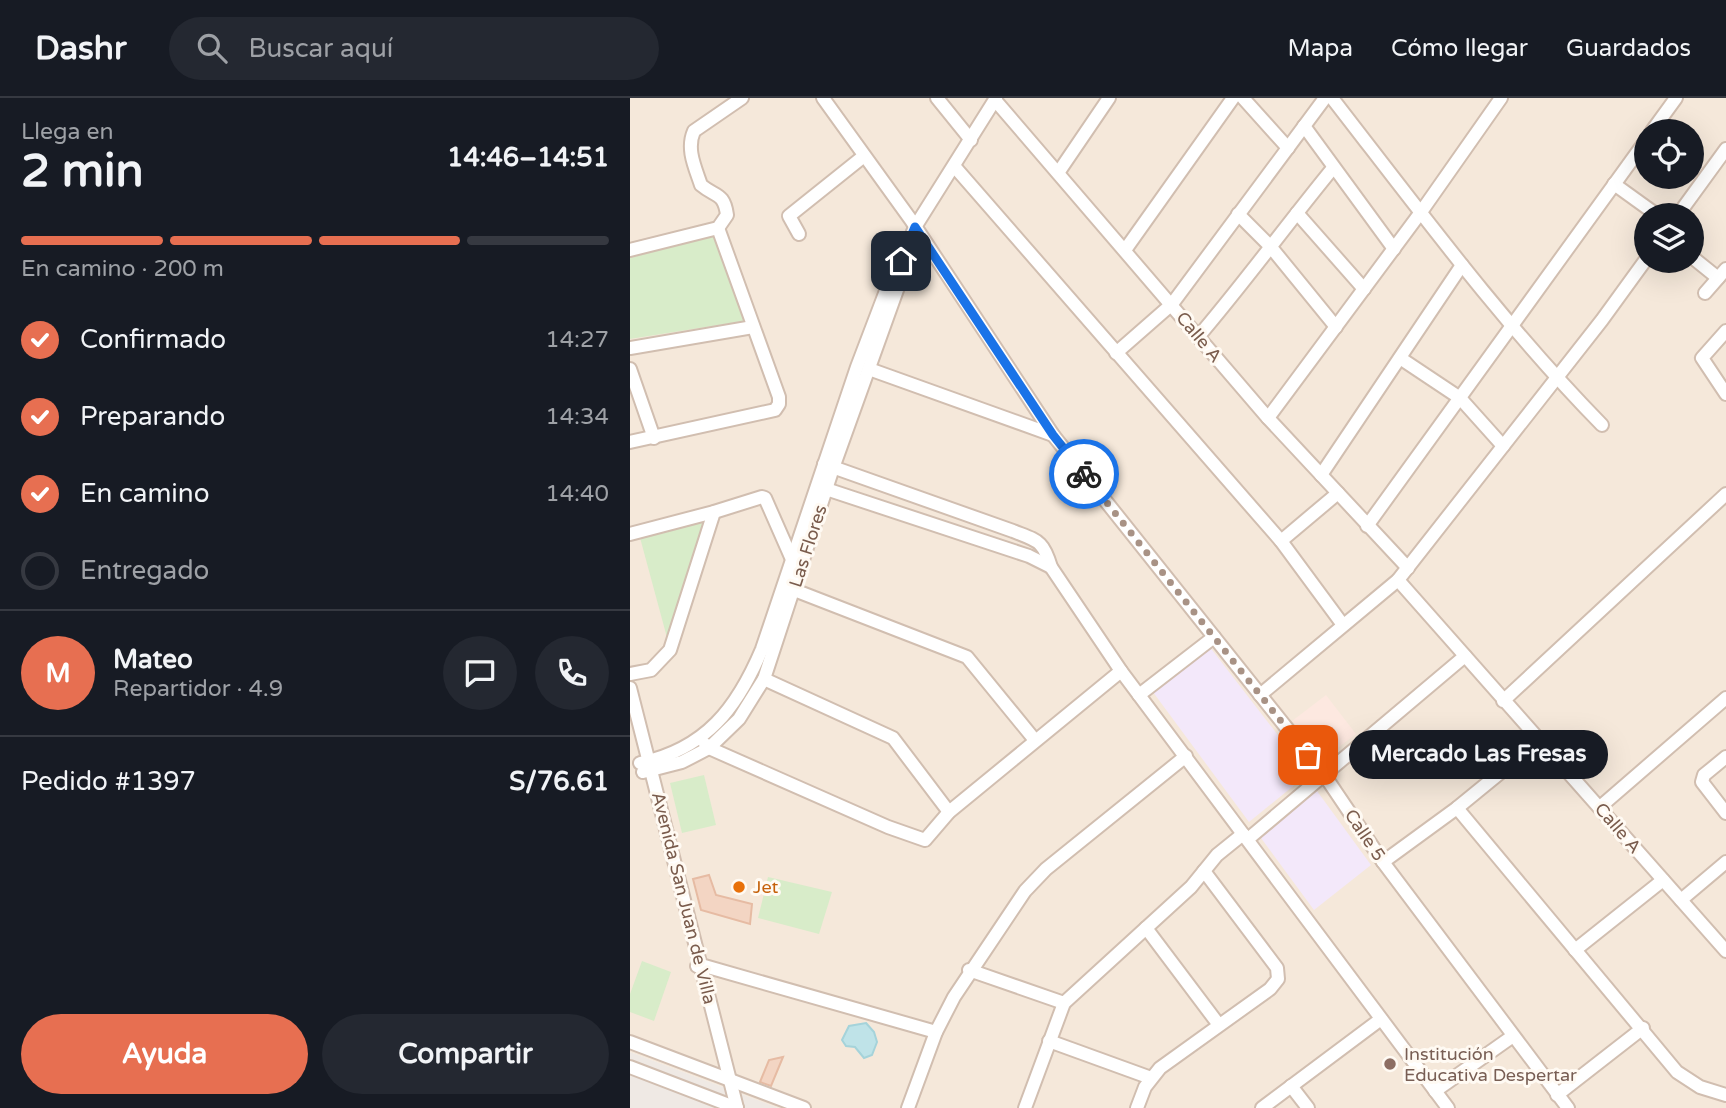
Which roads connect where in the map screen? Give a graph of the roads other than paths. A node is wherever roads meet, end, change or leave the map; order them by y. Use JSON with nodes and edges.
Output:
{"nodes":[{"id":1,"x":742,"y":98,"type":"edge"},
{"id":2,"x":822,"y":98,"type":"edge"},
{"id":3,"x":937,"y":98,"type":"edge"},
{"id":4,"x":1110,"y":98,"type":"edge"},
{"id":5,"x":1233,"y":98,"type":"edge"},
{"id":6,"x":1243,"y":98,"type":"edge"},
{"id":7,"x":1325,"y":98,"type":"edge"},
{"id":8,"x":1332,"y":98,"type":"edge"},
{"id":9,"x":1501,"y":98,"type":"edge"},
{"id":10,"x":1676,"y":98,"type":"edge"},
{"id":11,"x":996,"y":99,"type":"edge"},
{"id":12,"x":1661,"y":119,"type":"edge"},
{"id":13,"x":1304,"y":126,"type":"junction"},
{"id":14,"x":971,"y":140,"type":"junction"},
{"id":15,"x":1288,"y":148,"type":"junction"},
{"id":16,"x":1726,"y":149,"type":"edge"},
{"id":17,"x":864,"y":156,"type":"junction"},
{"id":18,"x":1634,"y":156,"type":"edge"},
{"id":19,"x":954,"y":166,"type":"junction"},
{"id":20,"x":1333,"y":168,"type":"junction"},
{"id":21,"x":1058,"y":173,"type":"junction"},
{"id":22,"x":1614,"y":184,"type":"junction"},
{"id":23,"x":1640,"y":203,"type":"edge"},
{"id":24,"x":1687,"y":203,"type":"edge"},
{"id":25,"x":1421,"y":212,"type":"junction"},
{"id":26,"x":1297,"y":213,"type":"junction"},
{"id":27,"x":1238,"y":214,"type":"junction"},
{"id":28,"x":915,"y":227,"type":"junction"},
{"id":29,"x":718,"y":228,"type":"junction"},
{"id":30,"x":799,"y":234,"type":"dead end"},
{"id":31,"x":1270,"y":246,"type":"junction"},
{"id":32,"x":1394,"y":249,"type":"junction"},
{"id":33,"x":630,"y":250,"type":"edge"},
{"id":34,"x":1125,"y":250,"type":"junction"},
{"id":35,"x":901,"y":261,"type":"junction"},
{"id":36,"x":1704,"y":264,"type":"edge"},
{"id":37,"x":1462,"y":265,"type":"junction"},
{"id":38,"x":1636,"y":273,"type":"edge"},
{"id":39,"x":1722,"y":274,"type":"edge"},
{"id":40,"x":1364,"y":289,"type":"junction"},
{"id":41,"x":1705,"y":293,"type":"dead end"},
{"id":42,"x":1172,"y":304,"type":"junction"},
{"id":43,"x":1512,"y":326,"type":"junction"},
{"id":44,"x":753,"y":327,"type":"junction"},
{"id":45,"x":1336,"y":327,"type":"junction"},
{"id":46,"x":1726,"y":331,"type":"edge"},
{"id":47,"x":1198,"y":338,"type":"junction"},
{"id":48,"x":630,"y":348,"type":"edge"},
{"id":49,"x":1116,"y":353,"type":"junction"},
{"id":50,"x":1400,"y":358,"type":"junction"},
{"id":51,"x":630,"y":369,"type":"edge"},
{"id":52,"x":869,"y":369,"type":"junction"},
{"id":53,"x":1556,"y":378,"type":"junction"},
{"id":54,"x":1726,"y":394,"type":"edge"},
{"id":55,"x":1460,"y":398,"type":"junction"},
{"id":56,"x":1268,"y":418,"type":"junction"},
{"id":57,"x":1602,"y":425,"type":"dead end"},
{"id":58,"x":1053,"y":435,"type":"junction"},
{"id":59,"x":654,"y":438,"type":"junction"},
{"id":60,"x":630,"y":442,"type":"edge"},
{"id":61,"x":1503,"y":446,"type":"junction"},
{"id":62,"x":828,"y":466,"type":"junction"},
{"id":63,"x":1321,"y":475,"type":"junction"},
{"id":64,"x":821,"y":487,"type":"junction"},
{"id":65,"x":1338,"y":494,"type":"junction"},
{"id":66,"x":1726,"y":494,"type":"edge"},
{"id":67,"x":714,"y":512,"type":"junction"},
{"id":68,"x":1367,"y":526,"type":"junction"},
{"id":69,"x":630,"y":534,"type":"edge"},
{"id":70,"x":1280,"y":541,"type":"junction"},
{"id":71,"x":791,"y":557,"type":"junction"},
{"id":72,"x":1051,"y":567,"type":"junction"},
{"id":73,"x":1408,"y":568,"type":"junction"},
{"id":74,"x":1398,"y":580,"type":"junction"},
{"id":75,"x":788,"y":588,"type":"junction"},
{"id":76,"x":1343,"y":625,"type":"junction"},
{"id":77,"x":1214,"y":637,"type":"junction"},
{"id":78,"x":1465,"y":656,"type":"junction"},
{"id":79,"x":1121,"y":671,"type":"junction"},
{"id":80,"x":630,"y":674,"type":"edge"},
{"id":81,"x":764,"y":679,"type":"junction"},
{"id":82,"x":630,"y":688,"type":"edge"},
{"id":83,"x":1139,"y":695,"type":"junction"},
{"id":84,"x":1260,"y":695,"type":"junction"},
{"id":85,"x":1726,"y":698,"type":"edge"},
{"id":86,"x":1503,"y":701,"type":"junction"},
{"id":87,"x":630,"y":720,"type":"edge"},
{"id":88,"x":1034,"y":739,"type":"junction"},
{"id":89,"x":1539,"y":741,"type":"junction"},
{"id":90,"x":705,"y":744,"type":"junction"},
{"id":91,"x":1186,"y":756,"type":"junction"},
{"id":92,"x":1726,"y":757,"type":"edge"},
{"id":93,"x":646,"y":766,"type":"junction"},
{"id":94,"x":1325,"y":776,"type":"junction"},
{"id":95,"x":1600,"y":807,"type":"junction"},
{"id":96,"x":1457,"y":808,"type":"junction"},
{"id":97,"x":949,"y":812,"type":"junction"},
{"id":98,"x":1726,"y":813,"type":"edge"},
{"id":99,"x":1245,"y":836,"type":"junction"},
{"id":100,"x":1383,"y":862,"type":"junction"},
{"id":101,"x":1726,"y":862,"type":"edge"},
{"id":102,"x":1204,"y":872,"type":"junction"},
{"id":103,"x":1663,"y":880,"type":"junction"},
{"id":104,"x":1681,"y":900,"type":"junction"},
{"id":105,"x":1146,"y":928,"type":"junction"},
{"id":106,"x":1575,"y":950,"type":"junction"},
{"id":107,"x":1726,"y":951,"type":"edge"},
{"id":108,"x":697,"y":966,"type":"junction"},
{"id":109,"x":970,"y":970,"type":"junction"},
{"id":110,"x":1064,"y":1003,"type":"junction"},
{"id":111,"x":1381,"y":1019,"type":"junction"},
{"id":112,"x":1219,"y":1026,"type":"junction"},
{"id":113,"x":1643,"y":1028,"type":"junction"},
{"id":114,"x":936,"y":1032,"type":"junction"},
{"id":115,"x":1513,"y":1036,"type":"junction"},
{"id":116,"x":1049,"y":1041,"type":"junction"},
{"id":117,"x":630,"y":1042,"type":"edge"},
{"id":118,"x":630,"y":1067,"type":"edge"},
{"id":119,"x":725,"y":1078,"type":"junction"},
{"id":120,"x":1151,"y":1078,"type":"junction"},
{"id":121,"x":1291,"y":1086,"type":"junction"},
{"id":122,"x":1434,"y":1091,"type":"junction"},
{"id":123,"x":1557,"y":1095,"type":"junction"},
{"id":124,"x":1726,"y":1096,"type":"edge"},
{"id":125,"x":731,"y":1107,"type":"edge"},
{"id":126,"x":804,"y":1108,"type":"edge"},
{"id":127,"x":908,"y":1108,"type":"edge"},
{"id":128,"x":1025,"y":1108,"type":"edge"},
{"id":129,"x":1137,"y":1108,"type":"edge"},
{"id":130,"x":1262,"y":1108,"type":"edge"},
{"id":131,"x":1308,"y":1108,"type":"edge"},
{"id":132,"x":1448,"y":1108,"type":"edge"},
{"id":133,"x":1567,"y":1108,"type":"edge"}],
"edges":[{"from":1,"to":29,"type":"street"},
{"from":2,"to":17,"type":"street","name":"Calle 5"},
{"from":3,"to":14,"type":"street"},
{"from":4,"to":21,"type":"street"},
{"from":5,"to":34,"type":"street"},
{"from":6,"to":15,"type":"street"},
{"from":7,"to":13,"type":"street"},
{"from":8,"to":25,"type":"street"},
{"from":9,"to":25,"type":"street"},
{"from":10,"to":12,"type":"street"},
{"from":11,"to":14,"type":"street","name":"Las Flores"},
{"from":11,"to":21,"type":"street","name":"Calle A"},
{"from":13,"to":15,"type":"street"},
{"from":13,"to":20,"type":"street"},
{"from":14,"to":19,"type":"street","name":"Las Flores"},
{"from":15,"to":27,"type":"street"},
{"from":16,"to":24,"type":"street"},
{"from":17,"to":28,"type":"street","name":"Calle 5"},
{"from":17,"to":30,"type":"street"},
{"from":18,"to":22,"type":"street"},
{"from":19,"to":28,"type":"street","name":"Las Flores"},
{"from":19,"to":49,"type":"street"},
{"from":20,"to":26,"type":"street"},
{"from":20,"to":32,"type":"street"},
{"from":21,"to":34,"type":"street","name":"Calle A"},
{"from":22,"to":23,"type":"street"},
{"from":22,"to":43,"type":"street"},
{"from":25,"to":32,"type":"street"},
{"from":25,"to":37,"type":"street"},
{"from":26,"to":31,"type":"street"},
{"from":26,"to":40,"type":"street"},
{"from":27,"to":31,"type":"street"},
{"from":27,"to":42,"type":"street"},
{"from":28,"to":35,"type":"street","name":"Las Flores"},
{"from":28,"to":58,"type":"street","name":"Calle 5"},
{"from":29,"to":33,"type":"street"},
{"from":29,"to":44,"type":"street"},
{"from":31,"to":45,"type":"street"},
{"from":31,"to":47,"type":"street"},
{"from":32,"to":40,"type":"street"},
{"from":34,"to":42,"type":"street","name":"Calle A"},
{"from":35,"to":52,"type":"street","name":"Las Flores"},
{"from":35,"to":62,"type":"street","name":"Las Flores"},
{"from":36,"to":39,"type":"street"},
{"from":37,"to":43,"type":"street"},
{"from":37,"to":50,"type":"street"},
{"from":38,"to":53,"type":"street"},
{"from":39,"to":41,"type":"street"},
{"from":40,"to":45,"type":"street"},
{"from":42,"to":47,"type":"street","name":"Calle A"},
{"from":42,"to":49,"type":"street"},
{"from":43,"to":53,"type":"street"},
{"from":43,"to":55,"type":"street"},
{"from":44,"to":48,"type":"street"},
{"from":44,"to":59,"type":"street"},
{"from":45,"to":56,"type":"street"},
{"from":46,"to":54,"type":"street"},
{"from":47,"to":56,"type":"street","name":"Calle A"},
{"from":49,"to":70,"type":"street"},
{"from":50,"to":55,"type":"street"},
{"from":50,"to":63,"type":"street"},
{"from":51,"to":59,"type":"street"},
{"from":52,"to":58,"type":"street"},
{"from":52,"to":62,"type":"street","name":"Las Flores"},
{"from":53,"to":57,"type":"street"},
{"from":53,"to":61,"type":"street"},
{"from":55,"to":61,"type":"street"},
{"from":55,"to":68,"type":"street"},
{"from":56,"to":63,"type":"street","name":"Calle A"},
{"from":58,"to":77,"type":"street","name":"Calle 5"},
{"from":59,"to":60,"type":"street"},
{"from":61,"to":73,"type":"street"},
{"from":62,"to":64,"type":"street","name":"Las Flores"},
{"from":62,"to":72,"type":"street"},
{"from":63,"to":65,"type":"street","name":"Calle A"},
{"from":64,"to":71,"type":"street","name":"Las Flores"},
{"from":64,"to":72,"type":"street"},
{"from":64,"to":75,"type":"street","name":"Las Flores"},
{"from":65,"to":68,"type":"street","name":"Calle A"},
{"from":65,"to":70,"type":"street"},
{"from":66,"to":86,"type":"street"},
{"from":67,"to":69,"type":"street"},
{"from":67,"to":71,"type":"street"},
{"from":67,"to":80,"type":"street"},
{"from":68,"to":73,"type":"street","name":"Calle A"},
{"from":70,"to":76,"type":"street"},
{"from":71,"to":75,"type":"street","name":"Las Flores"},
{"from":72,"to":79,"type":"street"},
{"from":73,"to":74,"type":"street"},
{"from":74,"to":76,"type":"street"},
{"from":74,"to":78,"type":"street","name":"Calle A"},
{"from":75,"to":81,"type":"street","name":"Las Flores"},
{"from":75,"to":88,"type":"street"},
{"from":75,"to":90,"type":"street","name":"Las Flores"},
{"from":76,"to":84,"type":"street"},
{"from":77,"to":83,"type":"street"},
{"from":77,"to":84,"type":"street","name":"Calle 5"},
{"from":78,"to":86,"type":"street","name":"Calle A"},
{"from":78,"to":94,"type":"street"},
{"from":79,"to":83,"type":"street"},
{"from":79,"to":88,"type":"street"},
{"from":81,"to":90,"type":"street","name":"Las Flores"},
{"from":81,"to":97,"type":"street"},
{"from":82,"to":93,"type":"street","name":"Avenida San Juan de Villa"},
{"from":83,"to":91,"type":"street"},
{"from":84,"to":94,"type":"street","name":"Calle 5"},
{"from":85,"to":95,"type":"street"},
{"from":86,"to":89,"type":"street","name":"Calle A"},
{"from":87,"to":93,"type":"street","name":"Avenida San Juan de Villa"},
{"from":88,"to":97,"type":"street"},
{"from":89,"to":95,"type":"street","name":"Calle A"},
{"from":89,"to":96,"type":"street"},
{"from":90,"to":93,"type":"street","name":"Las Flores"},
{"from":90,"to":97,"type":"street"},
{"from":91,"to":99,"type":"street"},
{"from":91,"to":109,"type":"street"},
{"from":92,"to":98,"type":"street"},
{"from":93,"to":108,"type":"street","name":"Avenida San Juan de Villa"},
{"from":94,"to":99,"type":"street"},
{"from":94,"to":100,"type":"street","name":"Calle 5"},
{"from":95,"to":103,"type":"street","name":"Calle A"},
{"from":96,"to":100,"type":"street"},
{"from":96,"to":106,"type":"street"},
{"from":99,"to":102,"type":"street"},
{"from":99,"to":111,"type":"street"},
{"from":100,"to":115,"type":"street","name":"Calle 5"},
{"from":101,"to":104,"type":"street"},
{"from":102,"to":105,"type":"street"},
{"from":102,"to":112,"type":"street"},
{"from":103,"to":104,"type":"street","name":"Calle A"},
{"from":103,"to":106,"type":"street"},
{"from":104,"to":107,"type":"street","name":"Calle A"},
{"from":105,"to":110,"type":"street"},
{"from":105,"to":112,"type":"street"},
{"from":106,"to":113,"type":"street"},
{"from":108,"to":114,"type":"street"},
{"from":108,"to":119,"type":"street","name":"Avenida San Juan de Villa"},
{"from":109,"to":110,"type":"street"},
{"from":109,"to":114,"type":"street"},
{"from":110,"to":116,"type":"street"},
{"from":111,"to":121,"type":"street"},
{"from":111,"to":122,"type":"street"},
{"from":112,"to":120,"type":"street"},
{"from":113,"to":123,"type":"street"},
{"from":113,"to":124,"type":"street"},
{"from":114,"to":127,"type":"street"},
{"from":115,"to":122,"type":"street"},
{"from":115,"to":123,"type":"street","name":"Calle 5"},
{"from":116,"to":120,"type":"street"},
{"from":116,"to":128,"type":"street"},
{"from":117,"to":119,"type":"street"},
{"from":118,"to":125,"type":"street"},
{"from":119,"to":125,"type":"street","name":"Avenida San Juan de Villa"},
{"from":119,"to":126,"type":"street"},
{"from":120,"to":129,"type":"street"},
{"from":121,"to":130,"type":"street"},
{"from":121,"to":131,"type":"street"},
{"from":122,"to":132,"type":"street"},
{"from":123,"to":133,"type":"street","name":"Calle 5"}]}
